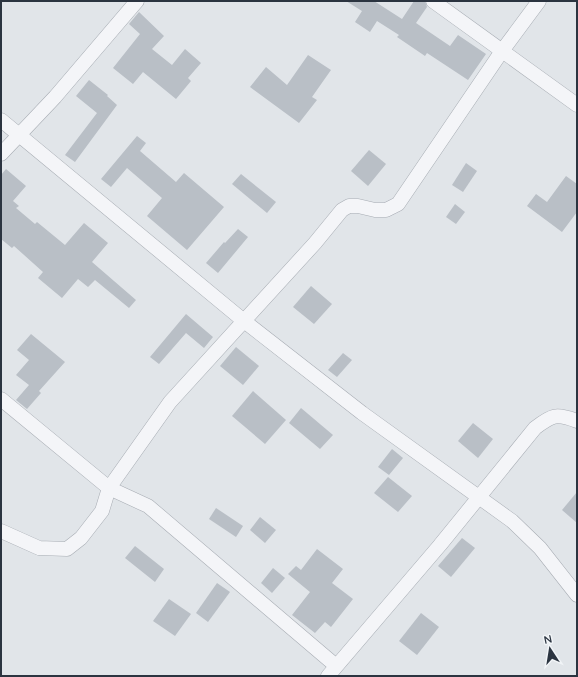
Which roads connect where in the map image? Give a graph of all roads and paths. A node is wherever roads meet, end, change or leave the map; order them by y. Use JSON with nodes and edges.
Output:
{"nodes":[{"id":1,"x":137,"y":1,"type":"edge"},
{"id":2,"x":433,"y":1,"type":"edge"},
{"id":3,"x":539,"y":1,"type":"edge"},
{"id":4,"x":502,"y":51,"type":"junction"},
{"id":5,"x":577,"y":106,"type":"edge"},
{"id":6,"x":1,"y":120,"type":"edge"},
{"id":7,"x":19,"y":134,"type":"junction"},
{"id":8,"x":1,"y":154,"type":"edge"},
{"id":9,"x":244,"y":321,"type":"junction"},
{"id":10,"x":1,"y":399,"type":"edge"},
{"id":11,"x":577,"y":421,"type":"edge"},
{"id":12,"x":109,"y":488,"type":"junction"},
{"id":13,"x":478,"y":496,"type":"junction"},
{"id":14,"x":1,"y":531,"type":"edge"},
{"id":15,"x":577,"y":594,"type":"edge"},
{"id":16,"x":331,"y":671,"type":"edge"}],
"edges":[{"from":1,"to":7,"type":"street"},
{"from":2,"to":4,"type":"street"},
{"from":3,"to":4,"type":"street"},
{"from":4,"to":5,"type":"street"},
{"from":4,"to":9,"type":"street"},
{"from":6,"to":7,"type":"street"},
{"from":7,"to":8,"type":"street"},
{"from":7,"to":9,"type":"street"},
{"from":9,"to":12,"type":"street"},
{"from":9,"to":13,"type":"street"},
{"from":10,"to":12,"type":"street"},
{"from":11,"to":13,"type":"street"},
{"from":12,"to":14,"type":"street"},
{"from":12,"to":16,"type":"street"},
{"from":13,"to":15,"type":"street"},
{"from":13,"to":16,"type":"street"}]}
